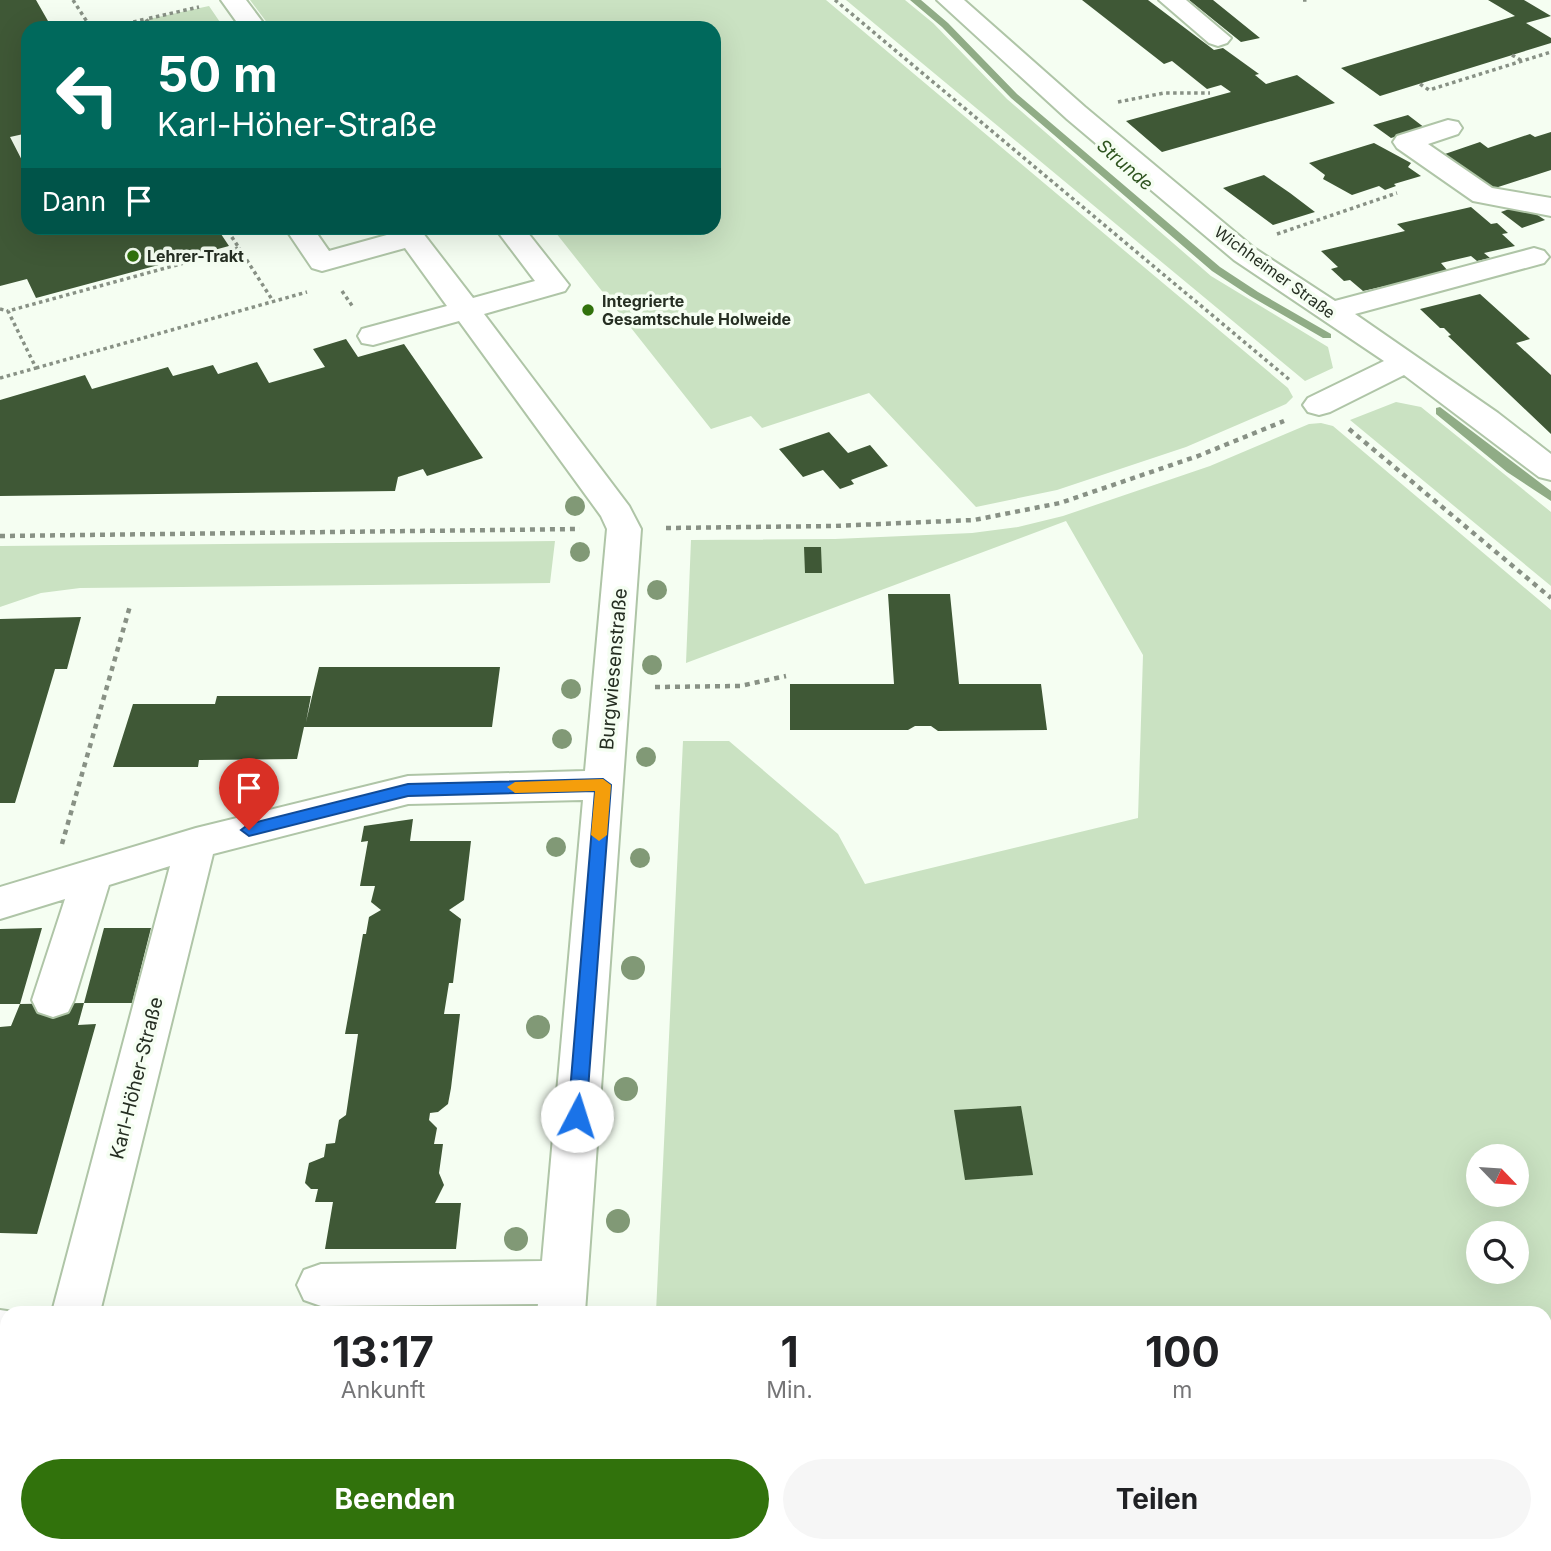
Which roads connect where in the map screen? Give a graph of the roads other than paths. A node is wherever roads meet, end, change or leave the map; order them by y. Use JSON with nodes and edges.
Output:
{"nodes":[{"id":1,"x":233,"y":0,"type":"edge"},
{"id":2,"x":949,"y":0,"type":"edge"},
{"id":3,"x":1171,"y":0,"type":"edge"},
{"id":4,"x":249,"y":21,"type":"edge"},
{"id":5,"x":1218,"y":38,"type":"dead end"},
{"id":6,"x":1448,"y":128,"type":"dead end"},
{"id":7,"x":1551,"y":207,"type":"edge"},
{"id":8,"x":304,"y":235,"type":"edge"},
{"id":9,"x":400,"y":235,"type":"edge"},
{"id":10,"x":411,"y":235,"type":"edge"},
{"id":11,"x":515,"y":235,"type":"edge"},
{"id":12,"x":1534,"y":257,"type":"dead end"},
{"id":13,"x":467,"y":310,"type":"junction"},
{"id":14,"x":1332,"y":313,"type":"junction"},
{"id":15,"x":373,"y":336,"type":"road end"},
{"id":16,"x":1406,"y":362,"type":"junction"},
{"id":17,"x":1319,"y":405,"type":"road end"},
{"id":18,"x":1551,"y":470,"type":"edge"},
{"id":19,"x":603,"y":785,"type":"junction"},
{"id":20,"x":196,"y":843,"type":"junction"},
{"id":21,"x":92,"y":876,"type":"junction"},
{"id":22,"x":0,"y":903,"type":"edge"},
{"id":23,"x":53,"y":1000,"type":"dead end"},
{"id":24,"x":321,"y":1285,"type":"dead end"},
{"id":25,"x":563,"y":1297,"type":"edge"},
{"id":26,"x":78,"y":1306,"type":"edge"}],
"edges":[{"from":1,"to":4,"type":"street"},
{"from":2,"to":14,"type":"street","name":"Wichheimer Straße"},
{"from":3,"to":5,"type":"street"},
{"from":6,"to":7,"type":"street"},
{"from":8,"to":9,"type":"street"},
{"from":10,"to":13,"type":"street"},
{"from":11,"to":13,"type":"street"},
{"from":12,"to":14,"type":"street"},
{"from":13,"to":15,"type":"street"},
{"from":13,"to":19,"type":"street","name":"Burgwiesenstraße"},
{"from":14,"to":16,"type":"street","name":"Wichheimer Straße"},
{"from":16,"to":17,"type":"street"},
{"from":16,"to":18,"type":"street","name":"Wichheimer Straße"},
{"from":19,"to":20,"type":"street"},
{"from":19,"to":25,"type":"street","name":"Burgwiesenstraße"},
{"from":20,"to":21,"type":"street"},
{"from":20,"to":26,"type":"street","name":"Karl-Höher-Straße"},
{"from":21,"to":22,"type":"street"},
{"from":21,"to":23,"type":"street"},
{"from":24,"to":25,"type":"street"}]}
